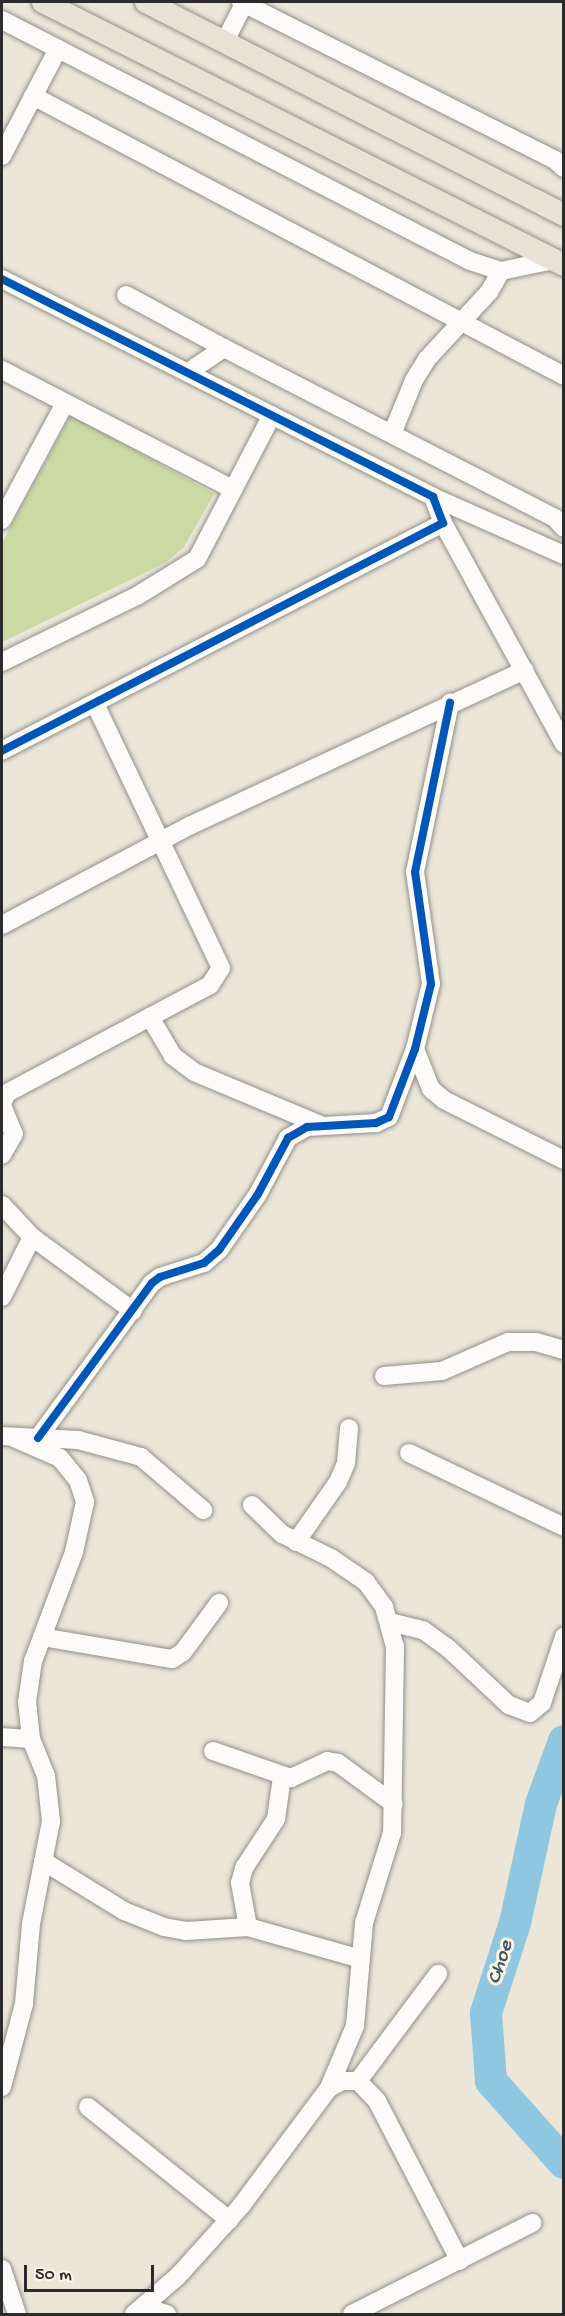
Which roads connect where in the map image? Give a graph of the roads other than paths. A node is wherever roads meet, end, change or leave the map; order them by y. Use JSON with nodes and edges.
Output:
{"nodes":[{"id":1,"x":43,"y":2,"type":"edge"},
{"id":2,"x":146,"y":2,"type":"edge"},
{"id":3,"x":243,"y":2,"type":"edge"},
{"id":4,"x":2,"y":20,"type":"edge"},
{"id":5,"x":225,"y":41,"type":"junction"},
{"id":6,"x":58,"y":49,"type":"junction"},
{"id":7,"x":33,"y":96,"type":"junction"},
{"id":8,"x":2,"y":156,"type":"edge"},
{"id":9,"x":564,"y":168,"type":"edge"},
{"id":10,"x":564,"y":215,"type":"edge"},
{"id":11,"x":558,"y":262,"type":"edge"},
{"id":12,"x":501,"y":271,"type":"junction"},
{"id":13,"x":2,"y":279,"type":"edge"},
{"id":14,"x":126,"y":296,"type":"dead end"},
{"id":15,"x":461,"y":324,"type":"junction"},
{"id":16,"x":224,"y":348,"type":"junction"},
{"id":17,"x":2,"y":370,"type":"edge"},
{"id":18,"x":190,"y":371,"type":"junction"},
{"id":19,"x":564,"y":376,"type":"edge"},
{"id":20,"x":65,"y":403,"type":"junction"},
{"id":21,"x":272,"y":415,"type":"junction"},
{"id":22,"x":392,"y":434,"type":"junction"},
{"id":23,"x":233,"y":489,"type":"junction"},
{"id":24,"x":433,"y":497,"type":"junction"},
{"id":25,"x":2,"y":520,"type":"edge"},
{"id":26,"x":443,"y":523,"type":"junction"},
{"id":27,"x":564,"y":528,"type":"edge"},
{"id":28,"x":564,"y":555,"type":"edge"},
{"id":29,"x":2,"y":662,"type":"edge"},
{"id":30,"x":525,"y":670,"type":"junction"},
{"id":31,"x":450,"y":703,"type":"junction"},
{"id":32,"x":95,"y":704,"type":"junction"},
{"id":33,"x":564,"y":744,"type":"edge"},
{"id":34,"x":2,"y":751,"type":"edge"},
{"id":35,"x":158,"y":841,"type":"junction"},
{"id":36,"x":2,"y":925,"type":"edge"},
{"id":37,"x":150,"y":1017,"type":"junction"},
{"id":38,"x":415,"y":1049,"type":"junction"},
{"id":39,"x":2,"y":1104,"type":"edge"},
{"id":40,"x":321,"y":1125,"type":"junction"},
{"id":41,"x":2,"y":1155,"type":"edge"},
{"id":42,"x":564,"y":1160,"type":"edge"},
{"id":43,"x":2,"y":1205,"type":"edge"},
{"id":44,"x":32,"y":1237,"type":"junction"},
{"id":45,"x":2,"y":1297,"type":"edge"},
{"id":46,"x":133,"y":1311,"type":"junction"},
{"id":47,"x":564,"y":1350,"type":"edge"},
{"id":48,"x":384,"y":1376,"type":"dead end"},
{"id":49,"x":349,"y":1428,"type":"dead end"},
{"id":50,"x":8,"y":1437,"type":"edge"},
{"id":51,"x":39,"y":1438,"type":"junction"},
{"id":52,"x":409,"y":1454,"type":"dead end"},
{"id":53,"x":252,"y":1505,"type":"dead end"},
{"id":54,"x":203,"y":1510,"type":"dead end"},
{"id":55,"x":564,"y":1527,"type":"edge"},
{"id":56,"x":296,"y":1542,"type":"junction"},
{"id":57,"x":219,"y":1603,"type":"dead end"},
{"id":58,"x":390,"y":1622,"type":"junction"},
{"id":59,"x":42,"y":1637,"type":"junction"},
{"id":60,"x":564,"y":1637,"type":"edge"},
{"id":61,"x":2,"y":1737,"type":"edge"},
{"id":62,"x":31,"y":1739,"type":"junction"},
{"id":63,"x":213,"y":1751,"type":"dead end"},
{"id":64,"x":282,"y":1777,"type":"junction"},
{"id":65,"x":394,"y":1804,"type":"junction"},
{"id":66,"x":43,"y":1861,"type":"junction"},
{"id":67,"x":248,"y":1927,"type":"junction"},
{"id":68,"x":361,"y":1959,"type":"junction"},
{"id":69,"x":438,"y":1974,"type":"dead end"},
{"id":70,"x":358,"y":2081,"type":"junction"},
{"id":71,"x":2,"y":2087,"type":"edge"},
{"id":72,"x":329,"y":2088,"type":"junction"},
{"id":73,"x":88,"y":2107,"type":"dead end"},
{"id":74,"x":229,"y":2220,"type":"junction"},
{"id":75,"x":532,"y":2223,"type":"dead end"},
{"id":76,"x":460,"y":2261,"type":"junction"},
{"id":77,"x":2,"y":2269,"type":"edge"},
{"id":78,"x":139,"y":2311,"type":"edge"},
{"id":79,"x":17,"y":2314,"type":"edge"},
{"id":80,"x":167,"y":2314,"type":"edge"},
{"id":81,"x":352,"y":2314,"type":"edge"}],
"edges":[{"from":1,"to":11,"type":"main road"},
{"from":2,"to":5,"type":"main road"},
{"from":3,"to":5,"type":"street"},
{"from":3,"to":9,"type":"street"},
{"from":4,"to":6,"type":"street"},
{"from":5,"to":10,"type":"main road"},
{"from":6,"to":7,"type":"street"},
{"from":6,"to":12,"type":"street"},
{"from":7,"to":8,"type":"street"},
{"from":7,"to":15,"type":"street"},
{"from":11,"to":12,"type":"street"},
{"from":12,"to":15,"type":"street"},
{"from":13,"to":18,"type":"street"},
{"from":14,"to":16,"type":"street"},
{"from":15,"to":19,"type":"street"},
{"from":15,"to":22,"type":"street"},
{"from":16,"to":18,"type":"street"},
{"from":16,"to":22,"type":"street"},
{"from":17,"to":20,"type":"street"},
{"from":18,"to":21,"type":"street"},
{"from":20,"to":23,"type":"street"},
{"from":20,"to":25,"type":"street"},
{"from":21,"to":23,"type":"street"},
{"from":21,"to":24,"type":"street"},
{"from":22,"to":27,"type":"street"},
{"from":23,"to":29,"type":"street"},
{"from":24,"to":26,"type":"street"},
{"from":24,"to":28,"type":"street"},
{"from":26,"to":30,"type":"street"},
{"from":26,"to":32,"type":"street"},
{"from":30,"to":31,"type":"street"},
{"from":30,"to":33,"type":"street"},
{"from":31,"to":35,"type":"street"},
{"from":31,"to":38,"type":"street"},
{"from":32,"to":34,"type":"street"},
{"from":32,"to":35,"type":"street"},
{"from":35,"to":36,"type":"street"},
{"from":35,"to":37,"type":"street"},
{"from":37,"to":39,"type":"street"},
{"from":37,"to":40,"type":"street"},
{"from":38,"to":40,"type":"street"},
{"from":38,"to":42,"type":"street"},
{"from":39,"to":41,"type":"street"},
{"from":40,"to":46,"type":"street"},
{"from":43,"to":44,"type":"street"},
{"from":44,"to":45,"type":"street"},
{"from":44,"to":46,"type":"street"},
{"from":46,"to":51,"type":"street"},
{"from":47,"to":48,"type":"street"},
{"from":49,"to":56,"type":"street"},
{"from":50,"to":51,"type":"street"},
{"from":50,"to":59,"type":"street"},
{"from":51,"to":54,"type":"street"},
{"from":52,"to":55,"type":"street"},
{"from":53,"to":56,"type":"street"},
{"from":56,"to":58,"type":"street"},
{"from":57,"to":59,"type":"street"},
{"from":58,"to":60,"type":"street"},
{"from":58,"to":65,"type":"street"},
{"from":59,"to":62,"type":"street"},
{"from":61,"to":62,"type":"street"},
{"from":62,"to":66,"type":"street"},
{"from":63,"to":64,"type":"street"},
{"from":64,"to":65,"type":"street"},
{"from":64,"to":67,"type":"street"},
{"from":65,"to":68,"type":"street"},
{"from":66,"to":67,"type":"street"},
{"from":66,"to":71,"type":"street"},
{"from":67,"to":68,"type":"street"},
{"from":68,"to":72,"type":"street"},
{"from":69,"to":70,"type":"street"},
{"from":70,"to":72,"type":"street"},
{"from":70,"to":76,"type":"street"},
{"from":72,"to":74,"type":"street"},
{"from":73,"to":74,"type":"street"},
{"from":74,"to":78,"type":"street"},
{"from":75,"to":76,"type":"street"},
{"from":76,"to":81,"type":"street"},
{"from":77,"to":79,"type":"street"},
{"from":78,"to":80,"type":"street"}]}
